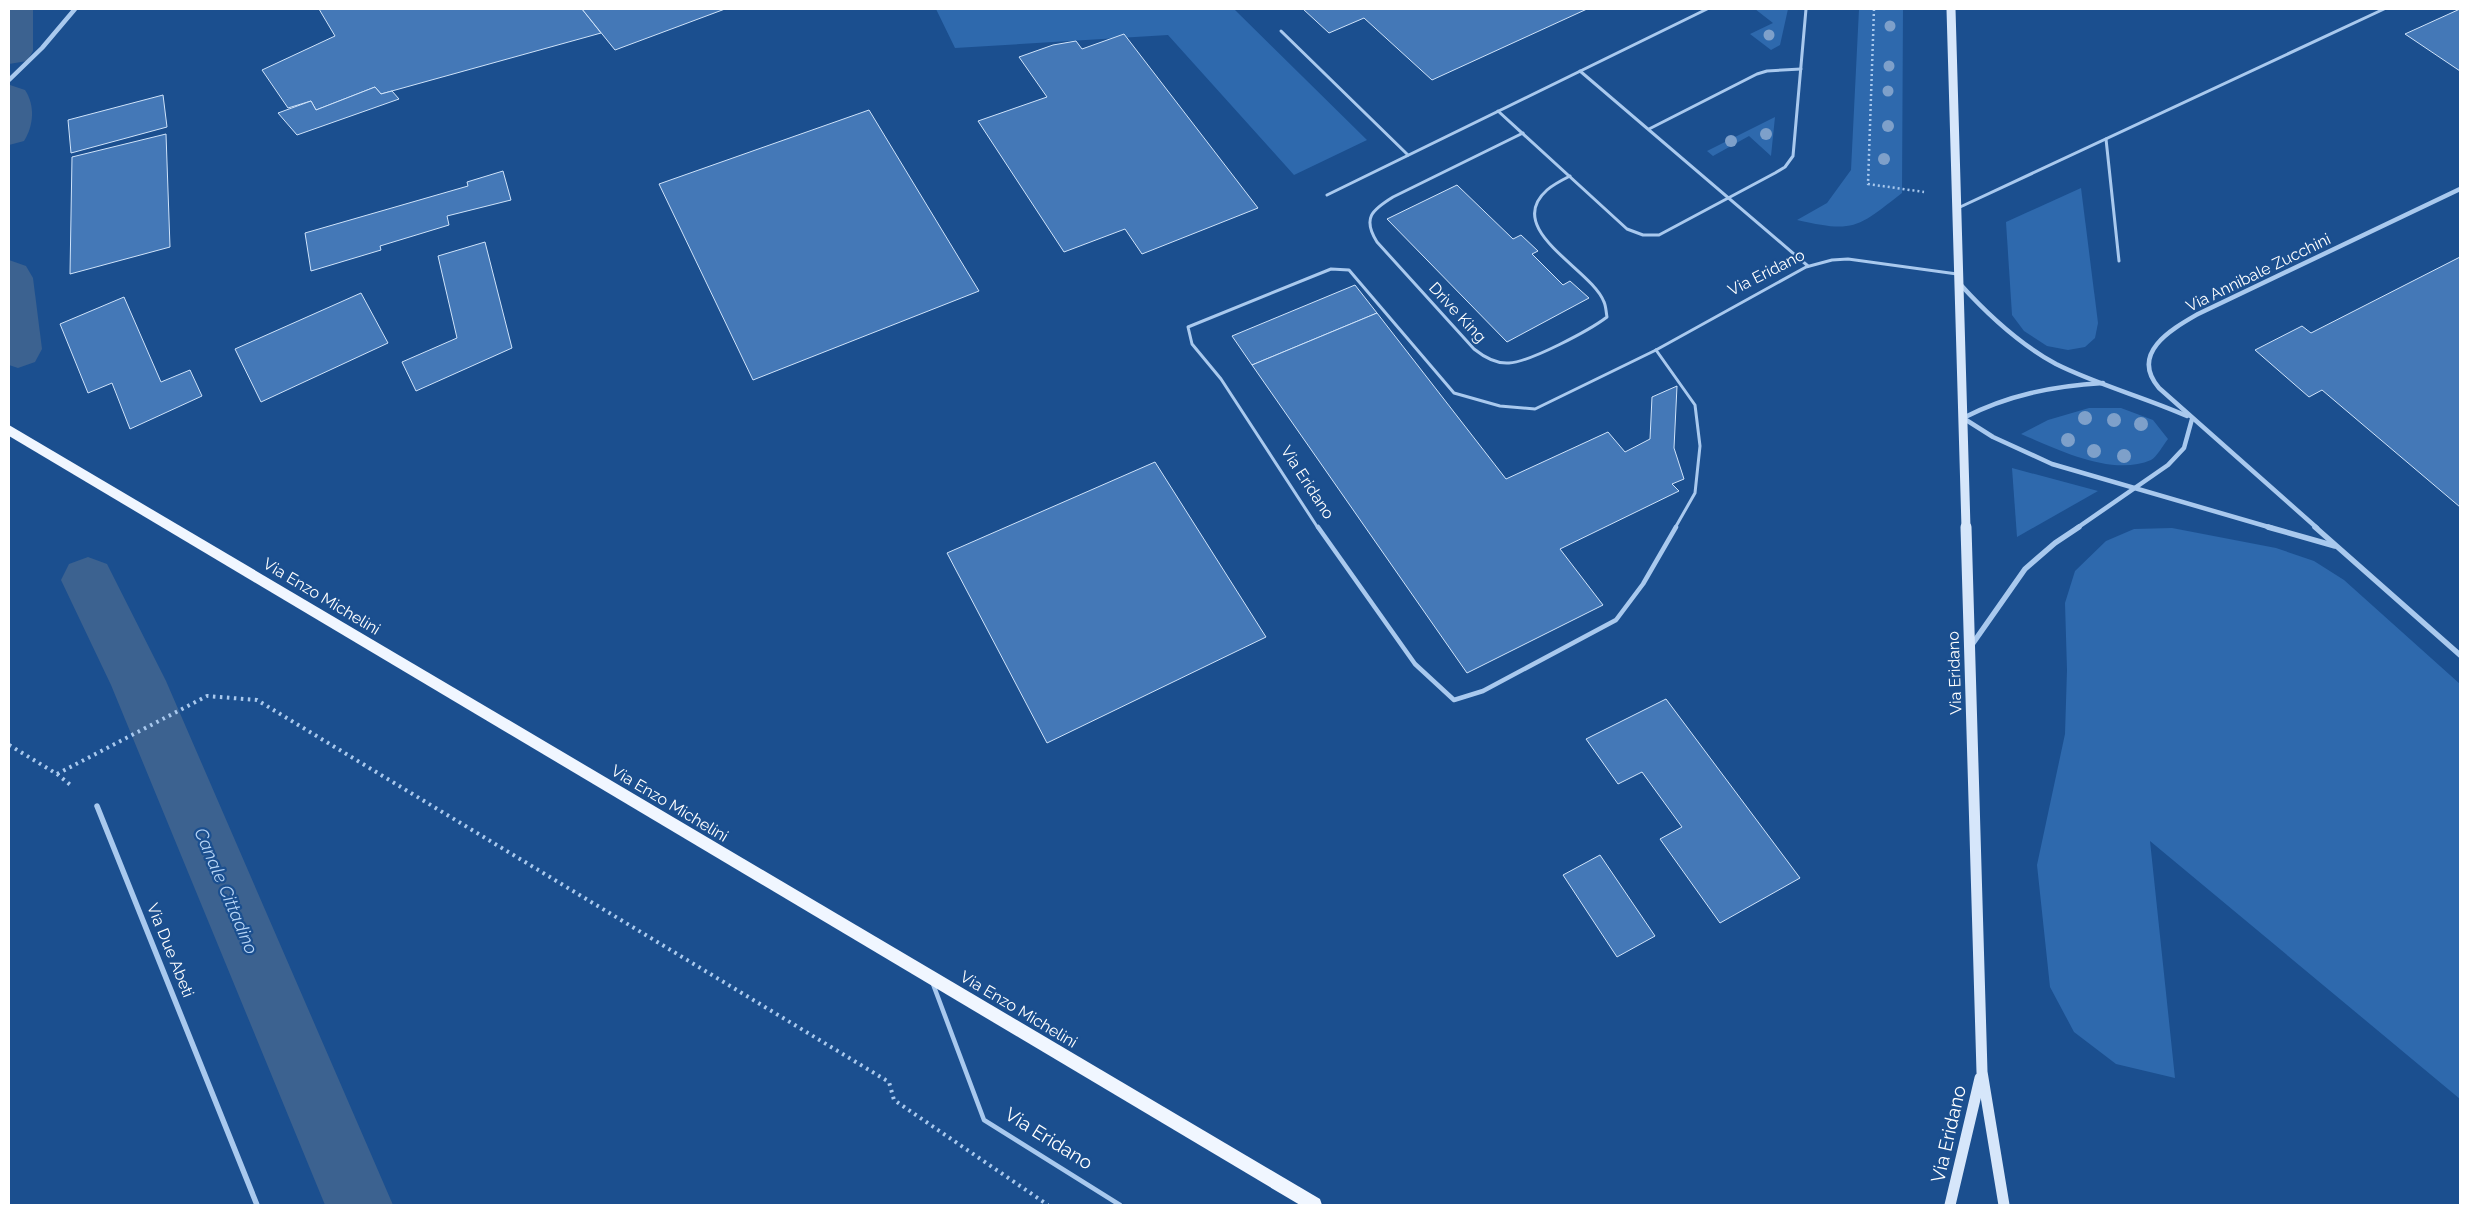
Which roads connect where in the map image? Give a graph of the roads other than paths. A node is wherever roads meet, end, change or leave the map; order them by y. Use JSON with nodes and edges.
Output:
{"nodes":[{"id":1,"x":74,"y":9,"type":"edge"},
{"id":2,"x":1707,"y":9,"type":"edge"},
{"id":3,"x":1806,"y":9,"type":"edge"},
{"id":4,"x":1951,"y":9,"type":"edge"},
{"id":5,"x":2384,"y":9,"type":"edge"},
{"id":6,"x":1281,"y":31,"type":"dead end"},
{"id":7,"x":1801,"y":69,"type":"junction"},
{"id":8,"x":1580,"y":71,"type":"junction"},
{"id":9,"x":9,"y":80,"type":"edge"},
{"id":10,"x":1498,"y":111,"type":"junction"},
{"id":11,"x":1649,"y":129,"type":"junction"},
{"id":12,"x":1523,"y":133,"type":"junction"},
{"id":13,"x":2106,"y":139,"type":"junction"},
{"id":14,"x":1408,"y":155,"type":"junction"},
{"id":15,"x":1570,"y":176,"type":"junction"},
{"id":16,"x":2460,"y":189,"type":"edge"},
{"id":17,"x":1327,"y":195,"type":"dead end"},
{"id":18,"x":1729,"y":198,"type":"junction"},
{"id":19,"x":1957,"y":209,"type":"junction"},
{"id":20,"x":2119,"y":261,"type":"dead end"},
{"id":21,"x":1808,"y":266,"type":"junction"},
{"id":22,"x":1959,"y":279,"type":"junction"},
{"id":23,"x":1656,"y":350,"type":"junction"},
{"id":24,"x":2103,"y":383,"type":"junction"},
{"id":25,"x":1963,"y":418,"type":"junction"},
{"id":26,"x":2192,"y":419,"type":"junction"},
{"id":27,"x":9,"y":430,"type":"edge"},
{"id":28,"x":2134,"y":488,"type":"junction"},
{"id":29,"x":2338,"y":547,"type":"junction"},
{"id":30,"x":1970,"y":648,"type":"junction"},
{"id":31,"x":2460,"y":655,"type":"edge"},
{"id":32,"x":97,"y":806,"type":"road end"},
{"id":33,"x":931,"y":978,"type":"junction"},
{"id":34,"x":1982,"y":1072,"type":"junction"},
{"id":35,"x":258,"y":1205,"type":"edge"},
{"id":36,"x":1120,"y":1205,"type":"edge"},
{"id":37,"x":1314,"y":1205,"type":"edge"},
{"id":38,"x":1950,"y":1205,"type":"edge"},
{"id":39,"x":2004,"y":1205,"type":"edge"}],
"edges":[{"from":1,"to":9,"type":"street"},
{"from":2,"to":8,"type":"lane"},
{"from":3,"to":7,"type":"lane"},
{"from":4,"to":19,"type":"main road","name":"Via Eridano"},
{"from":5,"to":13,"type":"lane"},
{"from":6,"to":14,"type":"lane"},
{"from":7,"to":11,"type":"lane"},
{"from":7,"to":18,"type":"lane"},
{"from":8,"to":10,"type":"lane"},
{"from":8,"to":11,"type":"lane"},
{"from":10,"to":12,"type":"lane"},
{"from":10,"to":14,"type":"lane"},
{"from":11,"to":18,"type":"lane"},
{"from":12,"to":15,"type":"lane"},
{"from":12,"to":15,"type":"lane","name":"Drive King"},
{"from":13,"to":19,"type":"lane"},
{"from":13,"to":20,"type":"lane"},
{"from":14,"to":17,"type":"lane"},
{"from":15,"to":18,"type":"lane"},
{"from":16,"to":26,"type":"street","name":"Via Annibale Zucchini"},
{"from":18,"to":21,"type":"lane"},
{"from":19,"to":22,"type":"main road","name":"Via Eridano"},
{"from":21,"to":22,"type":"lane","name":"Via Eridano"},
{"from":21,"to":23,"type":"lane","name":"Via Eridano"},
{"from":22,"to":24,"type":"street","name":"Via Annibale Zucchini"},
{"from":22,"to":25,"type":"main road","name":"Via Eridano"},
{"from":23,"to":23,"type":"lane","name":"Via Eridano"},
{"from":24,"to":25,"type":"street","name":"Via Annibale Zucchini"},
{"from":24,"to":26,"type":"street","name":"Via Annibale Zucchini"},
{"from":25,"to":28,"type":"street","name":"Via Annibale Zucchini"},
{"from":25,"to":30,"type":"main road","name":"Via Eridano"},
{"from":26,"to":28,"type":"street"},
{"from":26,"to":29,"type":"street","name":"Via Annibale Zucchini"},
{"from":27,"to":33,"type":"main road","name":"Via Enzo Michelini"},
{"from":28,"to":29,"type":"street","name":"Via Annibale Zucchini"},
{"from":28,"to":30,"type":"street"},
{"from":29,"to":31,"type":"street","name":"Via Annibale Zucchini"},
{"from":30,"to":34,"type":"main road","name":"Via Eridano"},
{"from":32,"to":35,"type":"street","name":"Via Due Abeti"},
{"from":33,"to":36,"type":"lane","name":"Via Eridano"},
{"from":33,"to":37,"type":"main road","name":"Via Enzo Michelini"},
{"from":34,"to":38,"type":"main road","name":"Via Eridano"},
{"from":34,"to":39,"type":"main road","name":"Via Eridano"}]}
